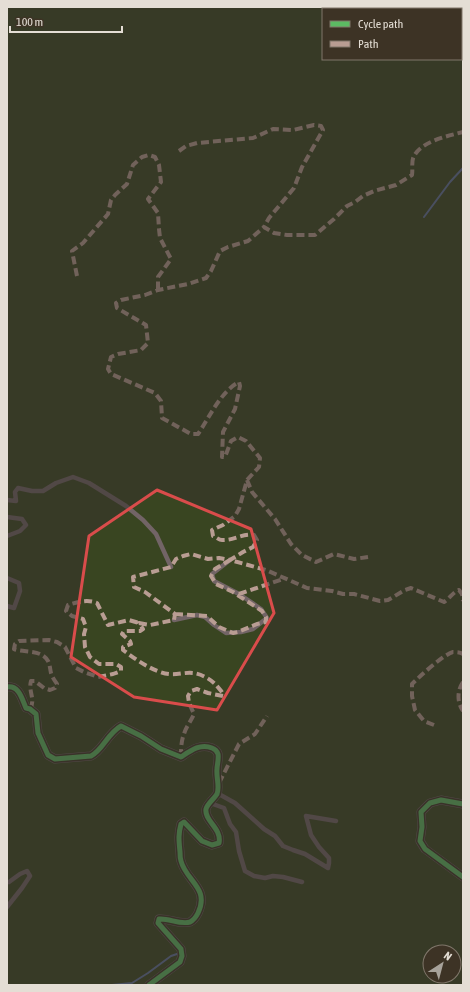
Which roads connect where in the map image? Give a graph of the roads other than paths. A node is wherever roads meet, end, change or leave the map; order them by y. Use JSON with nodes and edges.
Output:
{"nodes":[{"id":1,"x":7,"y":500,"type":"edge"},
{"id":2,"x":7,"y":517,"type":"edge"},
{"id":3,"x":7,"y":536,"type":"edge"},
{"id":4,"x":230,"y":560,"type":"dead end"},
{"id":5,"x":171,"y":567,"type":"dead end"},
{"id":6,"x":7,"y":578,"type":"edge"},
{"id":7,"x":7,"y":606,"type":"edge"},
{"id":8,"x":174,"y":620,"type":"dead end"},
{"id":9,"x":7,"y":686,"type":"edge"},
{"id":10,"x":217,"y":794,"type":"junction"},
{"id":11,"x":210,"y":803,"type":"junction"},
{"id":12,"x":463,"y":804,"type":"edge"},
{"id":13,"x":336,"y":821,"type":"dead end"},
{"id":14,"x":463,"y":877,"type":"edge"},
{"id":15,"x":8,"y":882,"type":"dead end"},
{"id":16,"x":302,"y":882,"type":"dead end"},
{"id":17,"x":7,"y":906,"type":"edge"},
{"id":18,"x":149,"y":985,"type":"edge"}],
"edges":[{"from":1,"to":5,"type":"lane"},
{"from":2,"to":3,"type":"lane"},
{"from":4,"to":8,"type":"lane"},
{"from":6,"to":7,"type":"lane"},
{"from":9,"to":10,"type":"street"},
{"from":10,"to":11,"type":"street"},
{"from":10,"to":13,"type":"lane"},
{"from":11,"to":16,"type":"lane"},
{"from":11,"to":18,"type":"street"},
{"from":12,"to":14,"type":"street"},
{"from":15,"to":17,"type":"lane"}]}
